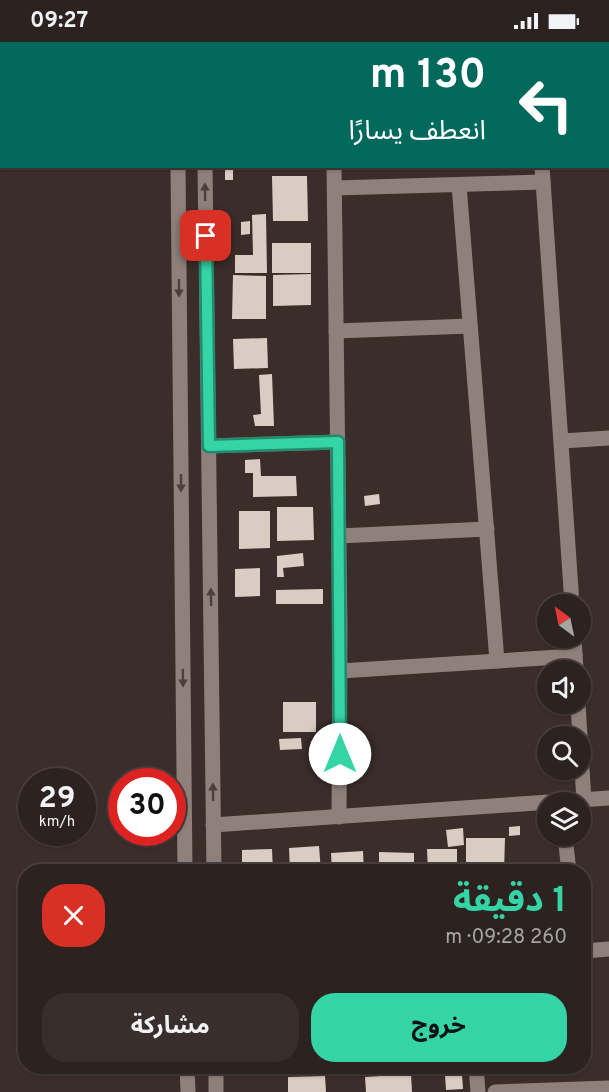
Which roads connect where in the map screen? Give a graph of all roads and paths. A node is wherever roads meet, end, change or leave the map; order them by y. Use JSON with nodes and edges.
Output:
{"nodes":[{"id":1,"x":178,"y":168,"type":"edge"},
{"id":2,"x":205,"y":168,"type":"edge"},
{"id":3,"x":334,"y":168,"type":"edge"},
{"id":4,"x":542,"y":168,"type":"edge"},
{"id":5,"x":543,"y":182,"type":"junction"},
{"id":6,"x":459,"y":185,"type":"junction"},
{"id":7,"x":334,"y":188,"type":"junction"},
{"id":8,"x":470,"y":326,"type":"junction"},
{"id":9,"x":336,"y":331,"type":"junction"},
{"id":10,"x":609,"y":438,"type":"edge"},
{"id":11,"x":562,"y":441,"type":"junction"},
{"id":12,"x":338,"y":442,"type":"junction"},
{"id":13,"x":209,"y":446,"type":"junction"},
{"id":14,"x":487,"y":529,"type":"junction"},
{"id":15,"x":339,"y":536,"type":"junction"},
{"id":16,"x":571,"y":594,"type":"edge"},
{"id":17,"x":497,"y":661,"type":"junction"},
{"id":18,"x":537,"y":662,"type":"edge"},
{"id":19,"x":340,"y":671,"type":"junction"},
{"id":20,"x":609,"y":798,"type":"edge"},
{"id":21,"x":591,"y":799,"type":"edge"},
{"id":22,"x":537,"y":804,"type":"edge"},
{"id":23,"x":339,"y":817,"type":"junction"},
{"id":24,"x":213,"y":825,"type":"junction"},
{"id":25,"x":567,"y":846,"type":"edge"},
{"id":26,"x":185,"y":864,"type":"edge"},
{"id":27,"x":214,"y":864,"type":"edge"},
{"id":28,"x":568,"y":864,"type":"edge"},
{"id":29,"x":609,"y":950,"type":"edge"},
{"id":30,"x":591,"y":951,"type":"edge"},
{"id":31,"x":187,"y":1074,"type":"edge"},
{"id":32,"x":216,"y":1074,"type":"edge"},
{"id":33,"x":477,"y":1074,"type":"edge"},
{"id":34,"x":609,"y":1088,"type":"edge"},
{"id":35,"x":188,"y":1092,"type":"edge"},
{"id":36,"x":216,"y":1092,"type":"edge"},
{"id":37,"x":477,"y":1092,"type":"edge"},
{"id":38,"x":495,"y":1092,"type":"edge"}],
"edges":[{"from":1,"to":26,"type":"street","one_way":true},
{"from":13,"to":2,"type":"street","one_way":true},
{"from":3,"to":7,"type":"street"},
{"from":4,"to":5,"type":"street"},
{"from":5,"to":6,"type":"street"},
{"from":5,"to":11,"type":"street"},
{"from":6,"to":7,"type":"street"},
{"from":6,"to":8,"type":"street"},
{"from":7,"to":9,"type":"street"},
{"from":8,"to":9,"type":"street"},
{"from":8,"to":14,"type":"street"},
{"from":9,"to":12,"type":"street"},
{"from":10,"to":11,"type":"street"},
{"from":11,"to":16,"type":"street"},
{"from":12,"to":13,"type":"street"},
{"from":12,"to":15,"type":"street"},
{"from":24,"to":13,"type":"street","one_way":true},
{"from":14,"to":15,"type":"street"},
{"from":14,"to":17,"type":"street"},
{"from":15,"to":19,"type":"street"},
{"from":17,"to":18,"type":"street"},
{"from":17,"to":19,"type":"street"},
{"from":19,"to":23,"type":"street"},
{"from":20,"to":21,"type":"street"},
{"from":22,"to":23,"type":"street"},
{"from":23,"to":24,"type":"street"},
{"from":24,"to":27,"type":"street"},
{"from":25,"to":28,"type":"street"},
{"from":29,"to":30,"type":"street"},
{"from":31,"to":35,"type":"street"},
{"from":32,"to":36,"type":"street"},
{"from":33,"to":37,"type":"street"},
{"from":34,"to":38,"type":"street"}]}
